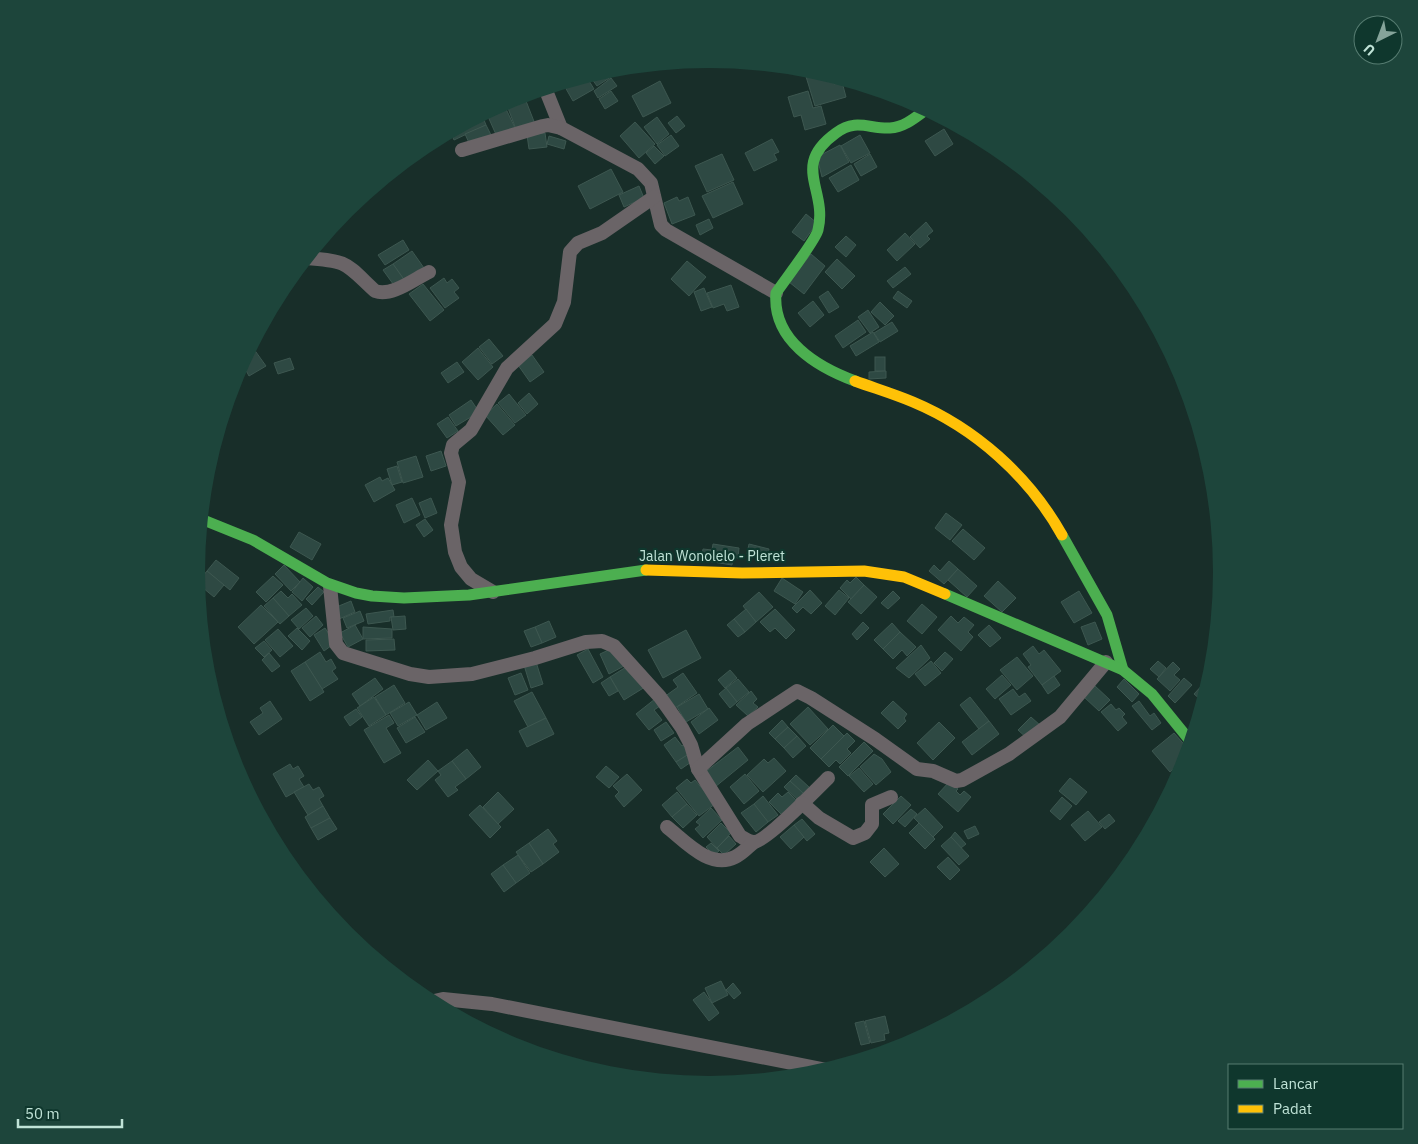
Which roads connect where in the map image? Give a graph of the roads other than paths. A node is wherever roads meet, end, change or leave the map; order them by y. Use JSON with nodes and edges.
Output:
{"nodes":[{"id":1,"x":547,"y":94,"type":"edge"},
{"id":2,"x":920,"y":114,"type":"edge"},
{"id":3,"x":561,"y":128,"type":"junction"},
{"id":4,"x":462,"y":150,"type":"dead end"},
{"id":5,"x":654,"y":197,"type":"junction"},
{"id":6,"x":314,"y":259,"type":"edge"},
{"id":7,"x":429,"y":272,"type":"dead end"},
{"id":8,"x":776,"y":292,"type":"junction"},
{"id":9,"x":208,"y":522,"type":"edge"},
{"id":10,"x":330,"y":586,"type":"junction"},
{"id":11,"x":492,"y":592,"type":"junction"},
{"id":12,"x":1106,"y":662,"type":"junction"},
{"id":13,"x":1123,"y":670,"type":"junction"},
{"id":14,"x":1186,"y":736,"type":"edge"},
{"id":15,"x":698,"y":769,"type":"junction"},
{"id":16,"x":828,"y":778,"type":"dead end"},
{"id":17,"x":891,"y":797,"type":"dead end"},
{"id":18,"x":802,"y":803,"type":"junction"},
{"id":19,"x":666,"y":827,"type":"dead end"},
{"id":20,"x":754,"y":842,"type":"junction"},
{"id":21,"x":442,"y":999,"type":"edge"},
{"id":22,"x":809,"y":1066,"type":"edge"}],
"edges":[{"from":1,"to":3,"type":"street"},
{"from":2,"to":8,"type":"main road"},
{"from":3,"to":4,"type":"street"},
{"from":3,"to":5,"type":"street"},
{"from":5,"to":8,"type":"street"},
{"from":5,"to":11,"type":"street"},
{"from":6,"to":7,"type":"street"},
{"from":8,"to":13,"type":"main road"},
{"from":9,"to":10,"type":"main road","name":"Jalan Wonolelo - Pleret"},
{"from":10,"to":11,"type":"main road","name":"Jalan Wonolelo - Pleret"},
{"from":10,"to":15,"type":"street"},
{"from":11,"to":12,"type":"main road","name":"Jalan Wonolelo - Pleret"},
{"from":12,"to":13,"type":"main road","name":"Jalan Wonolelo - Pleret"},
{"from":12,"to":15,"type":"street"},
{"from":13,"to":14,"type":"main road","name":"Jalan Wonolelo - Pleret"},
{"from":15,"to":20,"type":"street"},
{"from":16,"to":18,"type":"street"},
{"from":17,"to":18,"type":"street"},
{"from":18,"to":20,"type":"street"},
{"from":19,"to":20,"type":"street"},
{"from":21,"to":22,"type":"street"}]}
